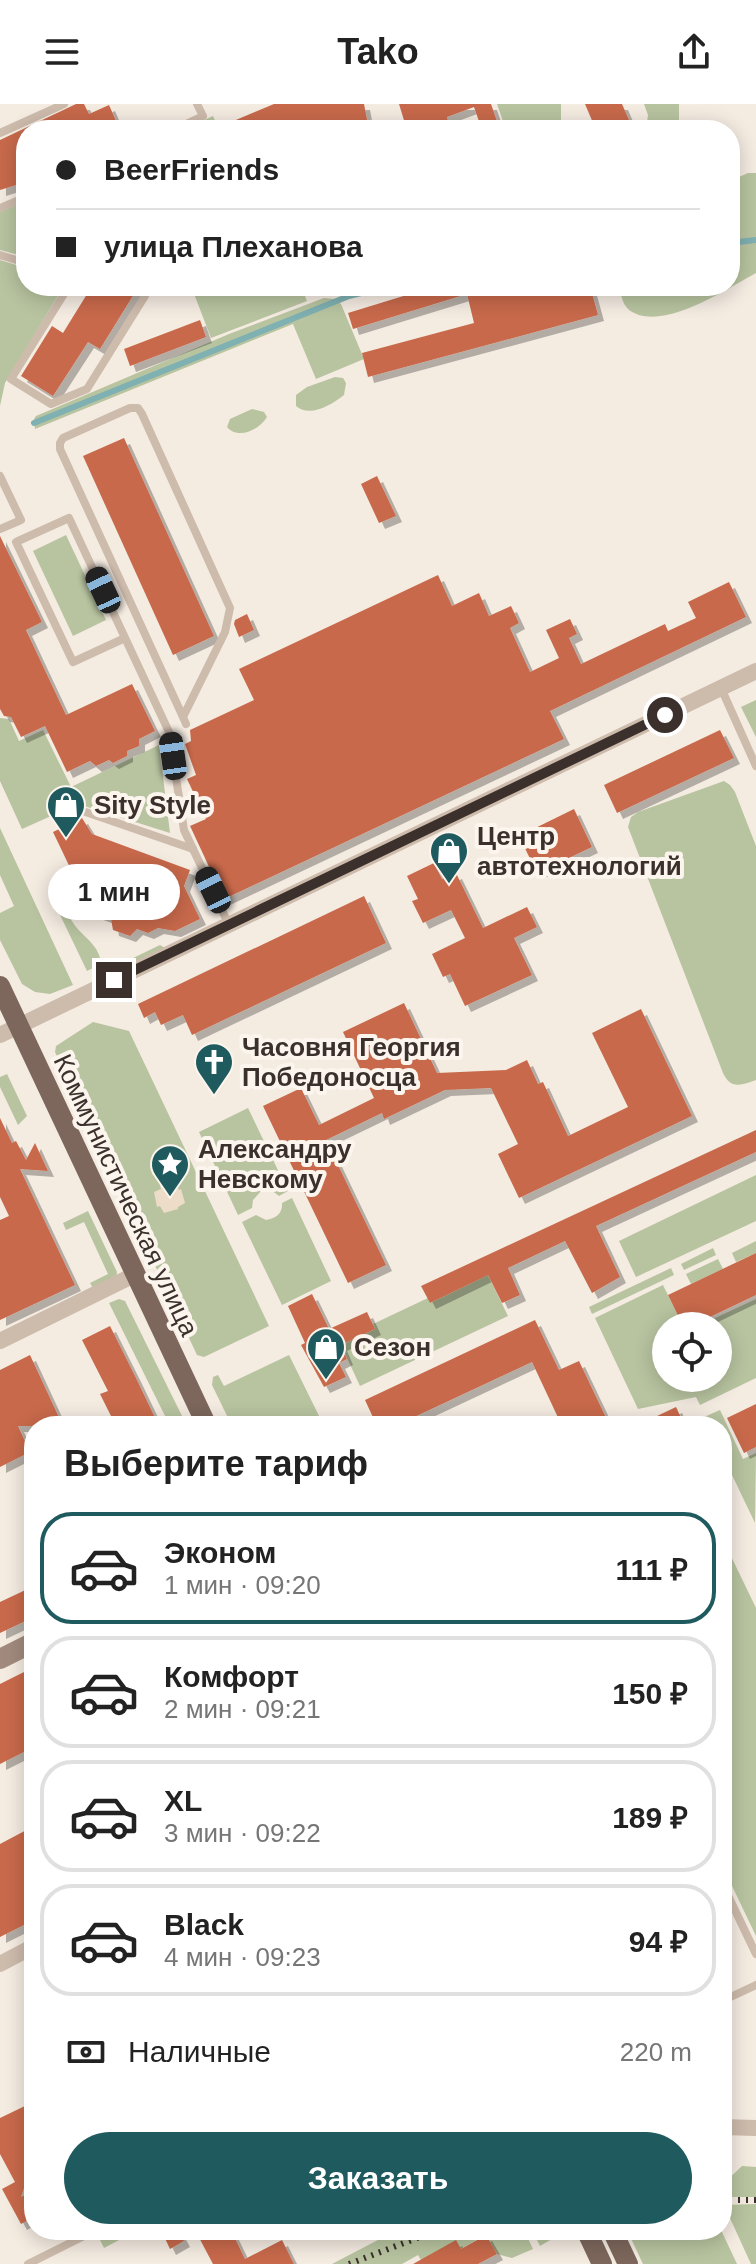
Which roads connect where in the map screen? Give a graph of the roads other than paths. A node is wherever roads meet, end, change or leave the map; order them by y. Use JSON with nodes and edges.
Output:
{"nodes":[{"id":1,"x":64,"y":104,"type":"edge"},
{"id":2,"x":197,"y":104,"type":"edge"},
{"id":3,"x":29,"y":120,"type":"edge"},
{"id":4,"x":194,"y":120,"type":"edge"},
{"id":5,"x":63,"y":296,"type":"edge"},
{"id":6,"x":145,"y":296,"type":"edge"},
{"id":7,"x":0,"y":476,"type":"edge"},
{"id":8,"x":0,"y":529,"type":"edge"},
{"id":9,"x":125,"y":638,"type":"junction"},
{"id":10,"x":756,"y":671,"type":"edge"},
{"id":11,"x":721,"y":688,"type":"junction"},
{"id":12,"x":184,"y":720,"type":"joint"},
{"id":13,"x":756,"y":766,"type":"edge"},
{"id":14,"x":77,"y":809,"type":"dead end"},
{"id":15,"x":193,"y":849,"type":"junction"},
{"id":16,"x":229,"y":925,"type":"junction"},
{"id":17,"x":0,"y":986,"type":"edge"},
{"id":18,"x":9,"y":1031,"type":"edge"},
{"id":19,"x":134,"y":1275,"type":"junction"},
{"id":20,"x":0,"y":1341,"type":"edge"},
{"id":21,"x":202,"y":1416,"type":"edge"},
{"id":22,"x":24,"y":1647,"type":"edge"},
{"id":23,"x":0,"y":1659,"type":"edge"},
{"id":24,"x":732,"y":1904,"type":"edge"},
{"id":25,"x":24,"y":1951,"type":"edge"},
{"id":26,"x":756,"y":1954,"type":"edge"},
{"id":27,"x":0,"y":1964,"type":"edge"},
{"id":28,"x":756,"y":1985,"type":"edge"},
{"id":29,"x":732,"y":1996,"type":"edge"},
{"id":30,"x":732,"y":2127,"type":"edge"},
{"id":31,"x":756,"y":2128,"type":"edge"},
{"id":32,"x":76,"y":2240,"type":"edge"},
{"id":33,"x":591,"y":2240,"type":"edge"},
{"id":34,"x":617,"y":2240,"type":"edge"},
{"id":35,"x":28,"y":2264,"type":"edge"},
{"id":36,"x":602,"y":2264,"type":"edge"},
{"id":37,"x":628,"y":2264,"type":"edge"}],
"edges":[{"from":1,"to":3,"type":"lane"},
{"from":2,"to":4,"type":"lane"},
{"from":5,"to":6,"type":"lane"},
{"from":7,"to":8,"type":"lane"},
{"from":9,"to":9,"type":"lane"},
{"from":9,"to":15,"type":"lane"},
{"from":10,"to":11,"type":"street"},
{"from":11,"to":13,"type":"lane"},
{"from":11,"to":16,"type":"street"},
{"from":12,"to":12,"type":"lane"},
{"from":14,"to":15,"type":"lane"},
{"from":15,"to":16,"type":"lane"},
{"from":16,"to":18,"type":"street"},
{"from":17,"to":18,"type":"main road","name":"Коммунистическая улица"},
{"from":18,"to":19,"type":"main road","name":"Коммунистическая улица"},
{"from":19,"to":20,"type":"street"},
{"from":19,"to":21,"type":"main road","name":"Коммунистическая улица"},
{"from":22,"to":23,"type":"street"},
{"from":24,"to":26,"type":"lane"},
{"from":25,"to":27,"type":"street"},
{"from":28,"to":29,"type":"lane"},
{"from":30,"to":31,"type":"street"},
{"from":32,"to":35,"type":"lane"},
{"from":33,"to":36,"type":"main road"},
{"from":34,"to":37,"type":"main road"}]}
